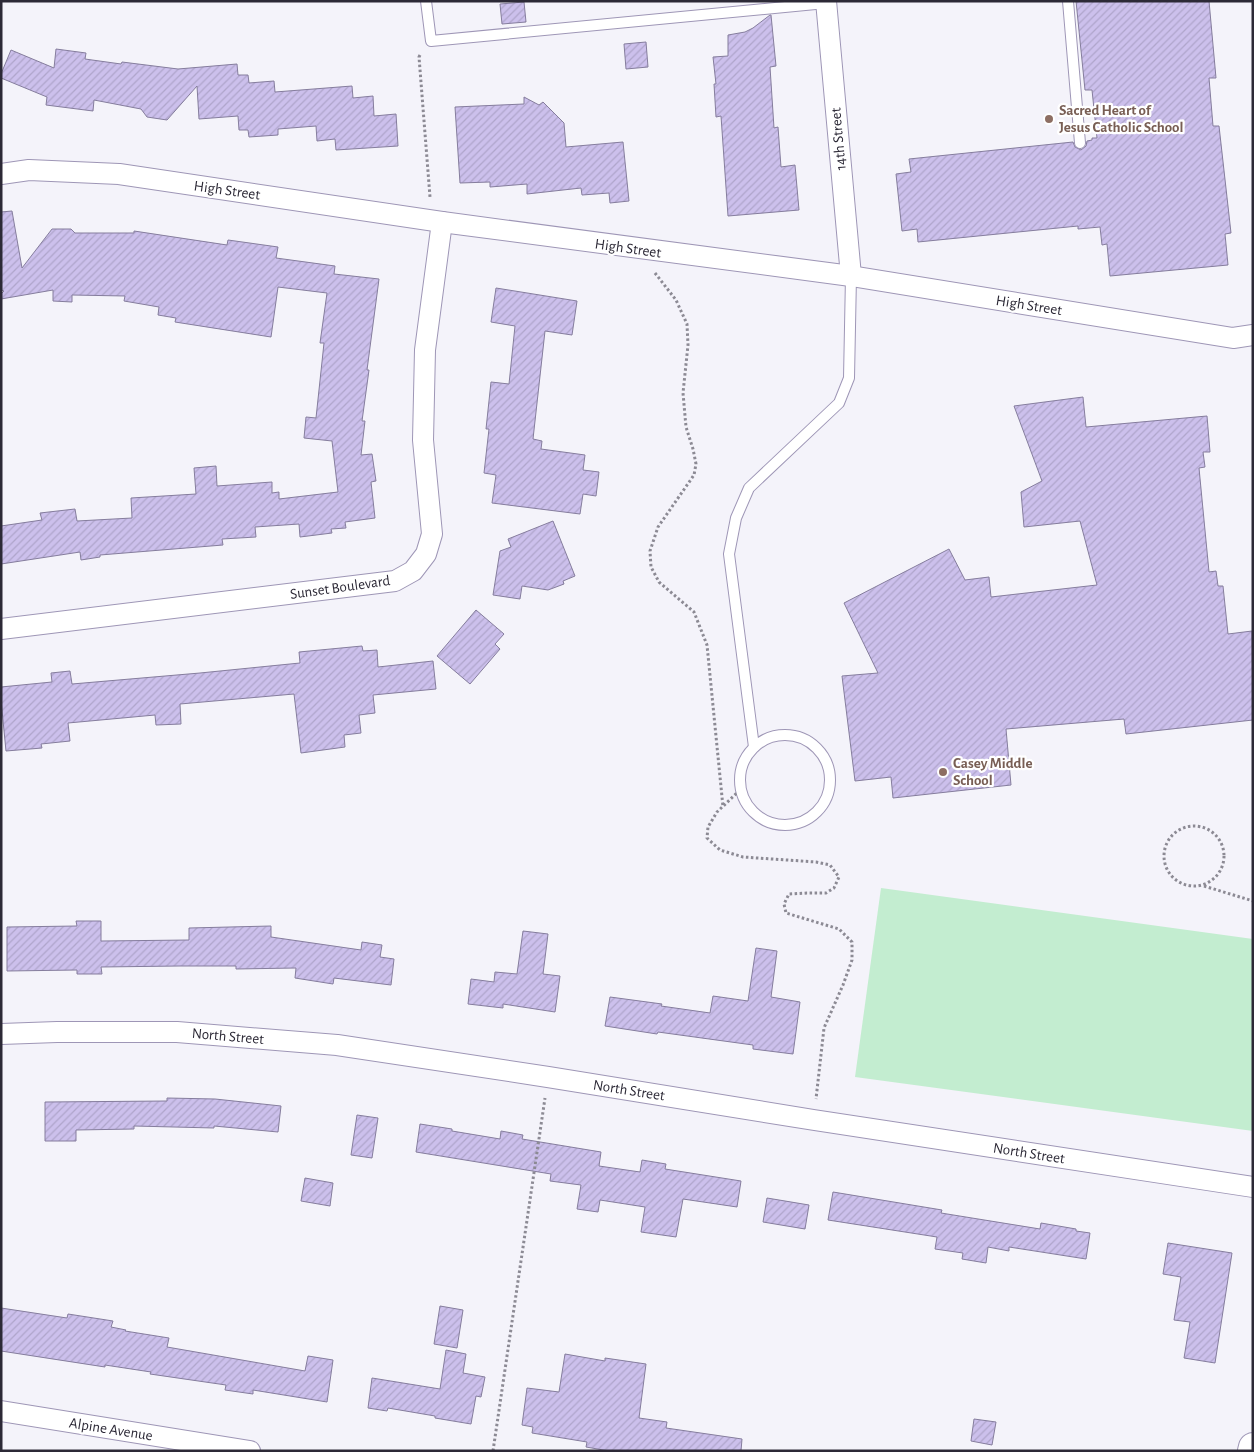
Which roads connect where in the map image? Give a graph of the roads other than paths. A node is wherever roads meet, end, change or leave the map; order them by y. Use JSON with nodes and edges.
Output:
{"nodes":[{"id":1,"x":426,"y":1,"type":"edge"},
{"id":2,"x":1068,"y":1,"type":"edge"},
{"id":3,"x":826,"y":2,"type":"edge"},
{"id":4,"x":1080,"y":143,"type":"dead end"},
{"id":5,"x":1,"y":174,"type":"edge"},
{"id":6,"x":434,"y":221,"type":"junction"},
{"id":7,"x":851,"y":276,"type":"junction"},
{"id":8,"x":1253,"y":335,"type":"edge"},
{"id":9,"x":1,"y":629,"type":"edge"},
{"id":10,"x":754,"y":747,"type":"junction"},
{"id":11,"x":1,"y":1034,"type":"edge"},
{"id":12,"x":1253,"y":1187,"type":"edge"},
{"id":13,"x":1,"y":1411,"type":"edge"},
{"id":14,"x":1253,"y":1447,"type":"edge"},
{"id":15,"x":250,"y":1451,"type":"edge"},
{"id":16,"x":1252,"y":1451,"type":"edge"}],
"edges":[{"from":1,"to":3,"type":"lane"},
{"from":2,"to":4,"type":"lane"},
{"from":3,"to":7,"type":"street","name":"14th Street"},
{"from":5,"to":6,"type":"street","name":"High Street"},
{"from":6,"to":7,"type":"street","name":"High Street"},
{"from":6,"to":9,"type":"street","name":"Sunset Boulevard"},
{"from":7,"to":8,"type":"street","name":"High Street"},
{"from":7,"to":10,"type":"lane"},
{"from":10,"to":10,"type":"lane"},
{"from":11,"to":12,"type":"street","name":"North Street"},
{"from":13,"to":15,"type":"street","name":"Alpine Avenue"},
{"from":14,"to":16,"type":"street"}]}
